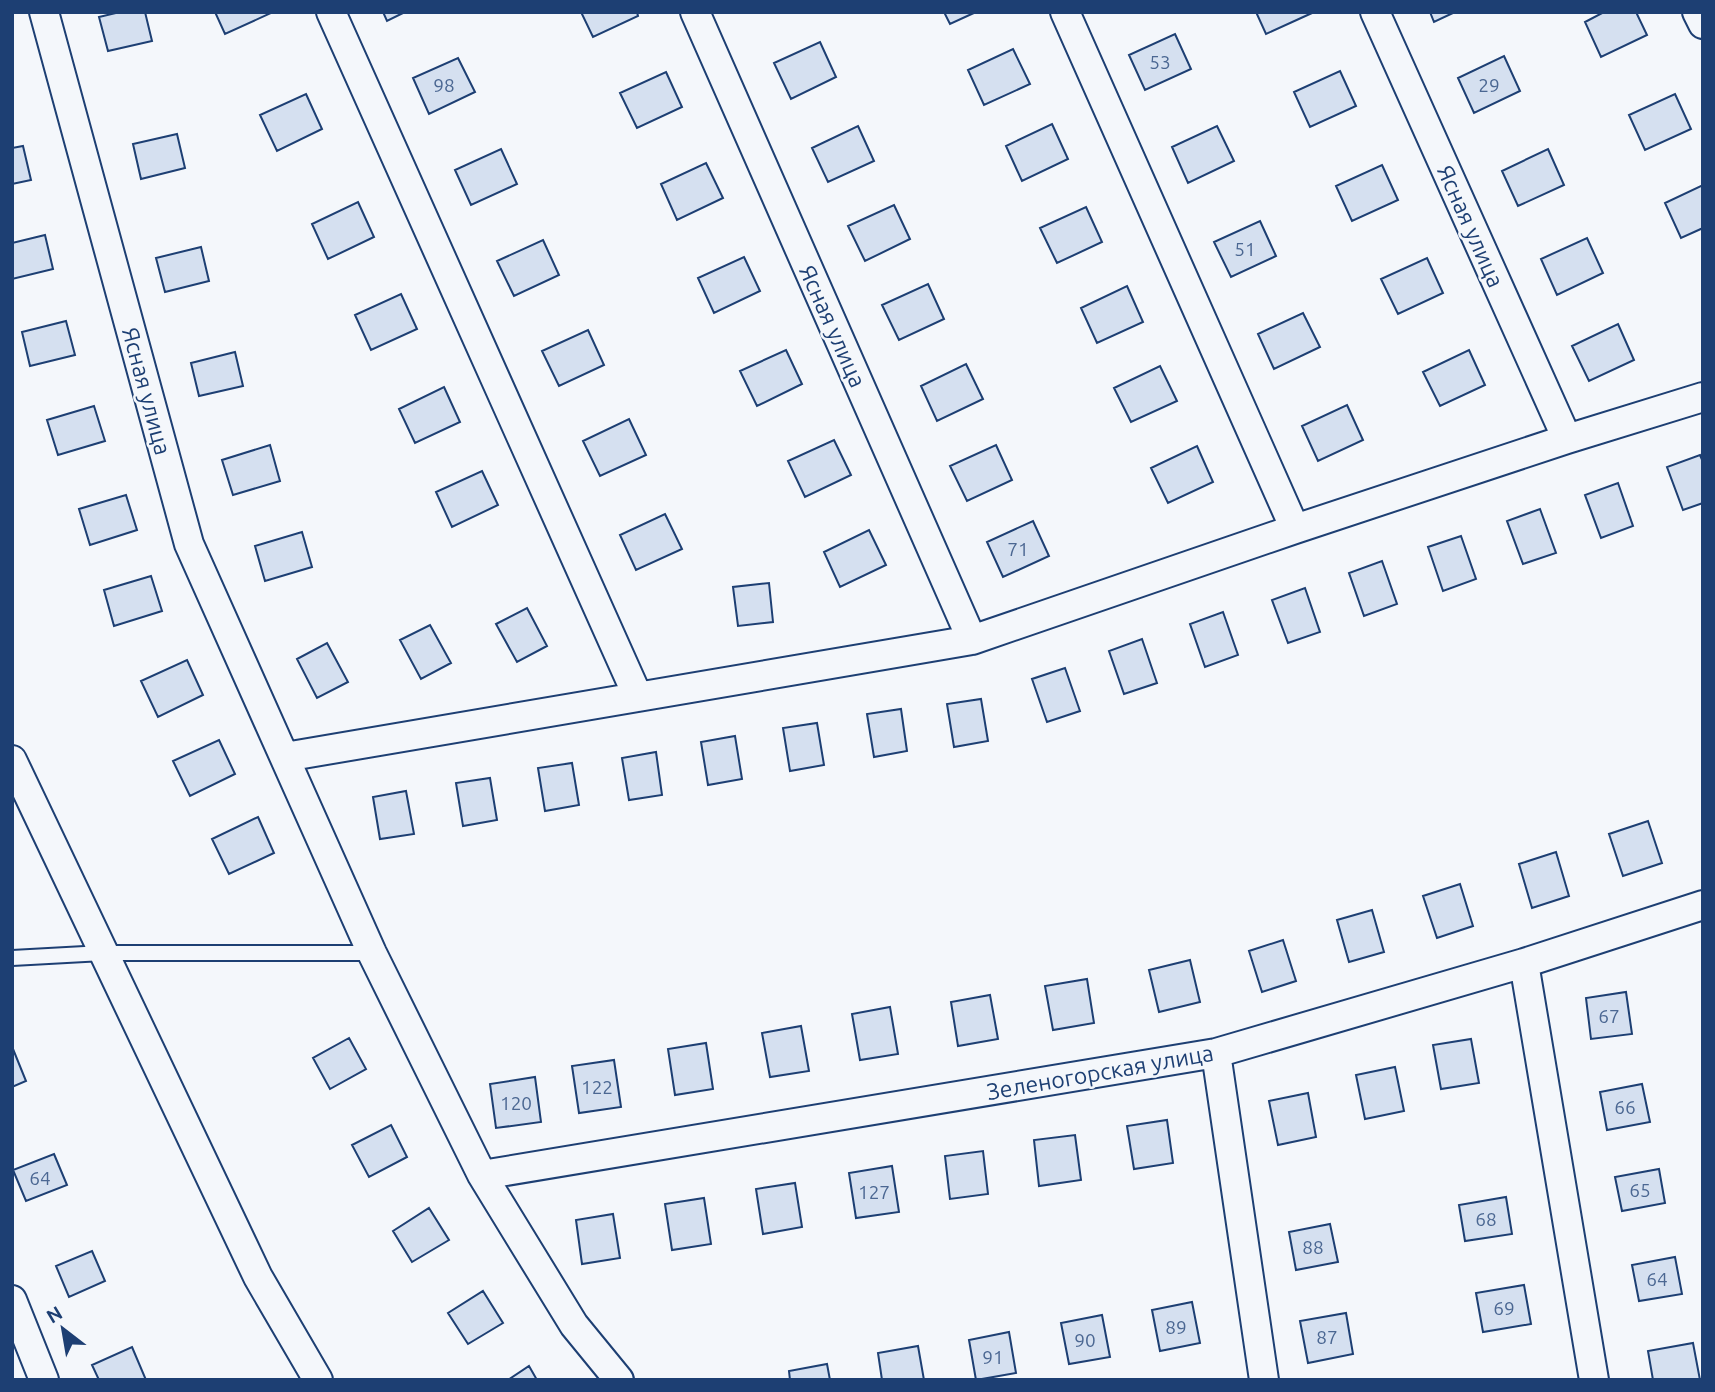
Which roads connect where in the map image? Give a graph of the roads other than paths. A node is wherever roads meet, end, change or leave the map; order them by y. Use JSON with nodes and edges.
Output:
{"nodes":[{"id":1,"x":44,"y":12,"type":"edge"},
{"id":2,"x":331,"y":12,"type":"edge"},
{"id":3,"x":695,"y":12,"type":"edge"},
{"id":4,"x":1065,"y":12,"type":"edge"},
{"id":5,"x":1375,"y":12,"type":"edge"},
{"id":6,"x":1697,"y":12,"type":"edge"},
{"id":7,"x":1703,"y":24,"type":"edge"},
{"id":8,"x":1703,"y":397,"type":"edge"},
{"id":9,"x":1567,"y":439,"type":"junction"},
{"id":10,"x":1295,"y":528,"type":"junction"},
{"id":11,"x":972,"y":640,"type":"junction"},
{"id":12,"x":638,"y":698,"type":"junction"},
{"id":13,"x":285,"y":757,"type":"junction"},
{"id":14,"x":12,"y":760,"type":"edge"},
{"id":15,"x":1703,"y":905,"type":"edge"},
{"id":16,"x":103,"y":953,"type":"junction"},
{"id":17,"x":372,"y":953,"type":"junction"},
{"id":18,"x":12,"y":958,"type":"edge"},
{"id":19,"x":1524,"y":964,"type":"junction"},
{"id":20,"x":1216,"y":1053,"type":"junction"},
{"id":21,"x":482,"y":1175,"type":"junction"},
{"id":22,"x":12,"y":1300,"type":"edge"},
{"id":23,"x":44,"y":1380,"type":"edge"},
{"id":24,"x":318,"y":1380,"type":"edge"},
{"id":25,"x":619,"y":1380,"type":"edge"},
{"id":26,"x":1264,"y":1380,"type":"edge"},
{"id":27,"x":1594,"y":1380,"type":"edge"}],
"edges":[{"from":1,"to":13,"type":"street","name":"Ясная улица"},
{"from":2,"to":12,"type":"street"},
{"from":3,"to":11,"type":"street","name":"Ясная улица"},
{"from":4,"to":10,"type":"street"},
{"from":5,"to":9,"type":"street","name":"Ясная улица"},
{"from":6,"to":7,"type":"street"},
{"from":8,"to":9,"type":"street"},
{"from":9,"to":10,"type":"street"},
{"from":10,"to":11,"type":"street"},
{"from":11,"to":12,"type":"street"},
{"from":12,"to":13,"type":"street"},
{"from":13,"to":17,"type":"street","name":"Ясная улица"},
{"from":14,"to":16,"type":"street"},
{"from":15,"to":19,"type":"street","name":"Зеленогорская улица"},
{"from":16,"to":17,"type":"lane"},
{"from":16,"to":18,"type":"lane"},
{"from":16,"to":24,"type":"street"},
{"from":17,"to":21,"type":"street","name":"Ясная улица"},
{"from":19,"to":20,"type":"street","name":"Зеленогорская улица"},
{"from":19,"to":27,"type":"street"},
{"from":20,"to":21,"type":"street","name":"Зеленогорская улица"},
{"from":20,"to":26,"type":"street"},
{"from":21,"to":25,"type":"street","name":"Ясная улица"},
{"from":22,"to":23,"type":"street"}]}
